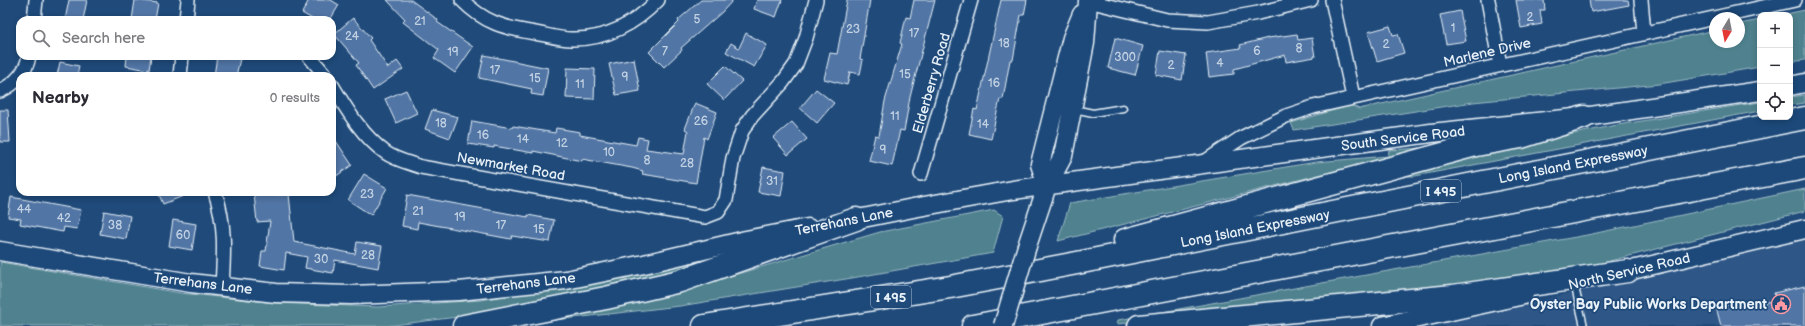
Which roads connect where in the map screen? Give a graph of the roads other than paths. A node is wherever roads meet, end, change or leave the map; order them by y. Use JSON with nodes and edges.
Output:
{"nodes":[{"id":1,"x":36,"y":0,"type":"edge"},
{"id":2,"x":188,"y":0,"type":"edge"},
{"id":3,"x":462,"y":0,"type":"edge"},
{"id":4,"x":658,"y":0,"type":"edge"},
{"id":5,"x":816,"y":0,"type":"edge"},
{"id":6,"x":971,"y":0,"type":"edge"},
{"id":7,"x":1088,"y":0,"type":"edge"},
{"id":8,"x":1311,"y":0,"type":"edge"},
{"id":9,"x":1332,"y":0,"type":"edge"},
{"id":10,"x":1488,"y":0,"type":"edge"},
{"id":11,"x":1641,"y":0,"type":"edge"},
{"id":12,"x":1794,"y":0,"type":"edge"},
{"id":13,"x":34,"y":16,"type":"edge"},
{"id":14,"x":186,"y":16,"type":"edge"},
{"id":15,"x":1644,"y":33,"type":"junction"},
{"id":16,"x":28,"y":60,"type":"edge"},
{"id":17,"x":182,"y":60,"type":"edge"},
{"id":18,"x":312,"y":60,"type":"edge"},
{"id":19,"x":1500,"y":65,"type":"junction"},
{"id":20,"x":23,"y":72,"type":"edge"},
{"id":21,"x":180,"y":72,"type":"edge"},
{"id":22,"x":323,"y":72,"type":"edge"},
{"id":23,"x":16,"y":81,"type":"edge"},
{"id":24,"x":1805,"y":83,"type":"edge"},
{"id":25,"x":1793,"y":85,"type":"edge"},
{"id":26,"x":0,"y":91,"type":"edge"},
{"id":27,"x":1757,"y":91,"type":"edge"},
{"id":28,"x":336,"y":92,"type":"edge"},
{"id":29,"x":1354,"y":97,"type":"junction"},
{"id":30,"x":1123,"y":108,"type":"dead end"},
{"id":31,"x":1074,"y":109,"type":"junction"},
{"id":32,"x":1584,"y":117,"type":"junction"},
{"id":33,"x":1805,"y":118,"type":"edge"},
{"id":34,"x":1198,"y":166,"type":"junction"},
{"id":35,"x":1805,"y":168,"type":"edge"},
{"id":36,"x":921,"y":174,"type":"dead end"},
{"id":37,"x":1047,"y":186,"type":"junction"},
{"id":38,"x":216,"y":196,"type":"edge"},
{"id":39,"x":856,"y":219,"type":"junction"},
{"id":40,"x":1805,"y":229,"type":"edge"},
{"id":41,"x":0,"y":251,"type":"edge"},
{"id":42,"x":1077,"y":263,"type":"junction"},
{"id":43,"x":1628,"y":271,"type":"junction"},
{"id":44,"x":1574,"y":283,"type":"junction"},
{"id":45,"x":222,"y":286,"type":"junction"},
{"id":46,"x":464,"y":326,"type":"edge"},
{"id":47,"x":704,"y":326,"type":"edge"},
{"id":48,"x":972,"y":326,"type":"edge"},
{"id":49,"x":1003,"y":326,"type":"edge"},
{"id":50,"x":1139,"y":326,"type":"edge"},
{"id":51,"x":1382,"y":326,"type":"edge"},
{"id":52,"x":1584,"y":326,"type":"edge"}],
"edges":[{"from":1,"to":13,"type":"street"},
{"from":2,"to":14,"type":"street"},
{"from":3,"to":4,"type":"street"},
{"from":5,"to":28,"type":"street","name":"Newmarket Road"},
{"from":6,"to":36,"type":"street","name":"Elderberry Road"},
{"from":7,"to":8,"type":"street"},
{"from":7,"to":31,"type":"main road"},
{"from":7,"to":37,"type":"main road"},
{"from":9,"to":29,"type":"street"},
{"from":10,"to":19,"type":"street"},
{"from":11,"to":15,"type":"street"},
{"from":12,"to":15,"type":"street","name":"Marlene Drive"},
{"from":15,"to":19,"type":"street","name":"Marlene Drive"},
{"from":16,"to":20,"type":"street"},
{"from":17,"to":21,"type":"street"},
{"from":18,"to":22,"type":"street"},
{"from":19,"to":29,"type":"street","name":"Marlene Drive"},
{"from":23,"to":26,"type":"street"},
{"from":24,"to":25,"type":"main road"},
{"from":27,"to":32,"type":"main road","name":"South Service Road"},
{"from":29,"to":34,"type":"street","name":"Marlene Drive"},
{"from":30,"to":31,"type":"lane"},
{"from":31,"to":37,"type":"main road"},
{"from":32,"to":34,"type":"main road","name":"South Service Road"},
{"from":32,"to":42,"type":"highway"},
{"from":33,"to":42,"type":"highway","name":"Long Island Expressway","number":"I 495"},
{"from":34,"to":37,"type":"main road","name":"South Service Road"},
{"from":35,"to":48,"type":"highway"},
{"from":37,"to":39,"type":"main road","name":"Terrehans Lane"},
{"from":37,"to":49,"type":"main road","bridge":true},
{"from":38,"to":45,"type":"street"},
{"from":39,"to":45,"type":"main road","name":"Terrehans Lane"},
{"from":39,"to":46,"type":"highway"},
{"from":40,"to":43,"type":"main road","name":"North Service Road"},
{"from":41,"to":45,"type":"main road","name":"Terrehans Lane"},
{"from":42,"to":47,"type":"highway","name":"Long Island Expressway","number":"I 495"},
{"from":43,"to":44,"type":"main road","name":"North Service Road"},
{"from":43,"to":50,"type":"highway"},
{"from":44,"to":51,"type":"main road","name":"North Service Road"},
{"from":44,"to":52,"type":"lane"}]}
